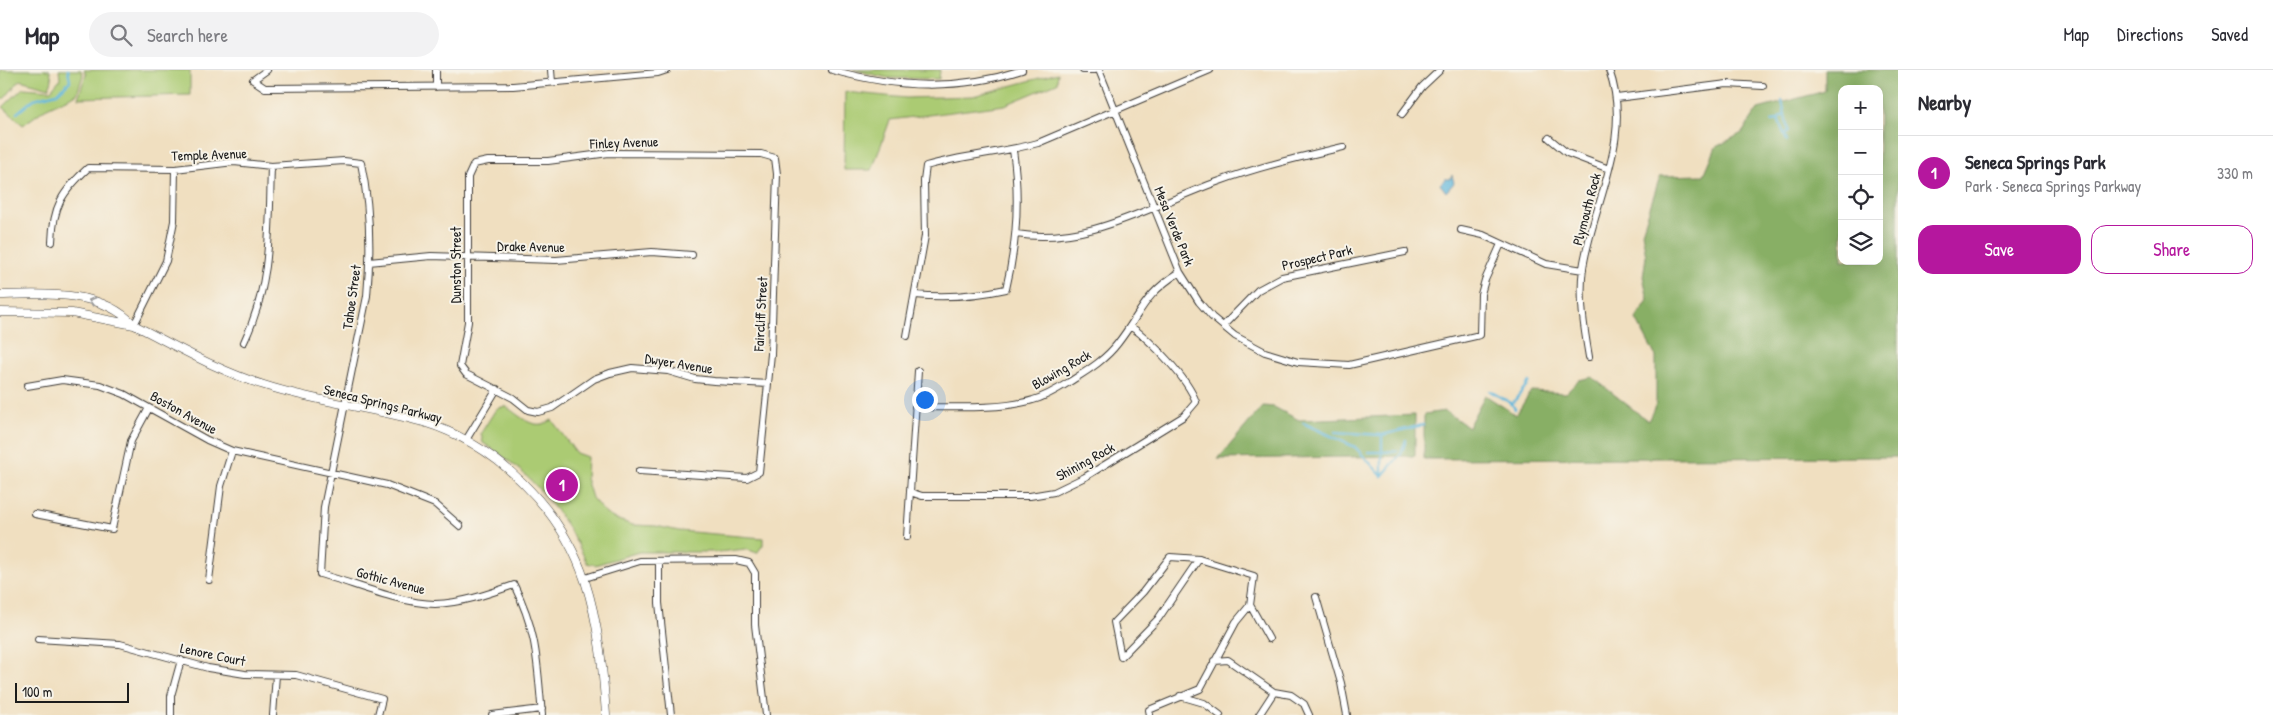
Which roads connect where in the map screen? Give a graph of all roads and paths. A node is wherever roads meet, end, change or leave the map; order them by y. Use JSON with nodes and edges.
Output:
{"nodes":[{"id":1,"x":267,"y":70,"type":"edge"},
{"id":2,"x":436,"y":70,"type":"edge"},
{"id":3,"x":551,"y":70,"type":"edge"},
{"id":4,"x":667,"y":70,"type":"edge"},
{"id":5,"x":832,"y":70,"type":"edge"},
{"id":6,"x":1022,"y":70,"type":"edge"},
{"id":7,"x":1082,"y":70,"type":"edge"},
{"id":8,"x":1095,"y":70,"type":"edge"},
{"id":9,"x":1099,"y":70,"type":"edge"},
{"id":10,"x":1210,"y":70,"type":"edge"},
{"id":11,"x":1440,"y":70,"type":"edge"},
{"id":12,"x":1609,"y":70,"type":"edge"},
{"id":13,"x":1006,"y":72,"type":"edge"},
{"id":14,"x":552,"y":82,"type":"junction"},
{"id":15,"x":436,"y":86,"type":"junction"},
{"id":16,"x":1764,"y":86,"type":"dead end"},
{"id":17,"x":1617,"y":98,"type":"junction"},
{"id":18,"x":1116,"y":111,"type":"junction"},
{"id":19,"x":1402,"y":114,"type":"dead end"},
{"id":20,"x":1549,"y":138,"type":"dead end"},
{"id":21,"x":1342,"y":147,"type":"dead end"},
{"id":22,"x":1013,"y":150,"type":"junction"},
{"id":23,"x":775,"y":158,"type":"joint"},
{"id":24,"x":361,"y":163,"type":"joint"},
{"id":25,"x":474,"y":164,"type":"joint"},
{"id":26,"x":271,"y":166,"type":"junction"},
{"id":27,"x":175,"y":169,"type":"junction"},
{"id":28,"x":1610,"y":169,"type":"junction"},
{"id":29,"x":1154,"y":207,"type":"junction"},
{"id":30,"x":1461,"y":230,"type":"dead end"},
{"id":31,"x":1016,"y":234,"type":"junction"},
{"id":32,"x":52,"y":242,"type":"dead end"},
{"id":33,"x":1502,"y":244,"type":"junction"},
{"id":34,"x":1405,"y":252,"type":"dead end"},
{"id":35,"x":692,"y":255,"type":"dead end"},
{"id":36,"x":467,"y":256,"type":"junction"},
{"id":37,"x":369,"y":262,"type":"junction"},
{"id":38,"x":1583,"y":270,"type":"junction"},
{"id":39,"x":1180,"y":272,"type":"junction"},
{"id":40,"x":0,"y":295,"type":"edge"},
{"id":41,"x":914,"y":295,"type":"junction"},
{"id":42,"x":0,"y":312,"type":"edge"},
{"id":43,"x":134,"y":324,"type":"junction"},
{"id":44,"x":1130,"y":326,"type":"junction"},
{"id":45,"x":1223,"y":326,"type":"junction"},
{"id":46,"x":907,"y":336,"type":"dead end"},
{"id":47,"x":244,"y":342,"type":"dead end"},
{"id":48,"x":1589,"y":356,"type":"dead end"},
{"id":49,"x":918,"y":371,"type":"dead end"},
{"id":50,"x":768,"y":384,"type":"junction"},
{"id":51,"x":27,"y":386,"type":"dead end"},
{"id":52,"x":497,"y":389,"type":"junction"},
{"id":53,"x":343,"y":404,"type":"junction"},
{"id":54,"x":915,"y":407,"type":"junction"},
{"id":55,"x":149,"y":408,"type":"junction"},
{"id":56,"x":466,"y":440,"type":"junction"},
{"id":57,"x":232,"y":451,"type":"junction"},
{"id":58,"x":639,"y":471,"type":"dead end"},
{"id":59,"x":330,"y":473,"type":"junction"},
{"id":60,"x":910,"y":492,"type":"junction"},
{"id":61,"x":35,"y":514,"type":"dead end"},
{"id":62,"x":460,"y":526,"type":"dead end"},
{"id":63,"x":907,"y":537,"type":"dead end"},
{"id":64,"x":1199,"y":559,"type":"junction"},
{"id":65,"x":659,"y":561,"type":"junction"},
{"id":66,"x":320,"y":574,"type":"joint"},
{"id":67,"x":584,"y":578,"type":"junction"},
{"id":68,"x":209,"y":580,"type":"dead end"},
{"id":69,"x":1316,"y":597,"type":"dead end"},
{"id":70,"x":1250,"y":605,"type":"junction"},
{"id":71,"x":38,"y":639,"type":"dead end"},
{"id":72,"x":1269,"y":639,"type":"dead end"},
{"id":73,"x":181,"y":660,"type":"junction"},
{"id":74,"x":1214,"y":661,"type":"junction"},
{"id":75,"x":276,"y":675,"type":"junction"},
{"id":76,"x":1274,"y":692,"type":"junction"},
{"id":77,"x":1180,"y":696,"type":"junction"},
{"id":78,"x":542,"y":712,"type":"edge"},
{"id":79,"x":171,"y":715,"type":"edge"},
{"id":80,"x":273,"y":715,"type":"edge"},
{"id":81,"x":378,"y":715,"type":"edge"},
{"id":82,"x":492,"y":715,"type":"edge"},
{"id":83,"x":606,"y":715,"type":"edge"},
{"id":84,"x":671,"y":715,"type":"edge"},
{"id":85,"x":766,"y":715,"type":"edge"},
{"id":86,"x":1150,"y":715,"type":"edge"},
{"id":87,"x":1220,"y":715,"type":"edge"},
{"id":88,"x":1259,"y":715,"type":"edge"},
{"id":89,"x":1309,"y":715,"type":"edge"},
{"id":90,"x":1347,"y":715,"type":"edge"}],
"edges":[{"from":1,"to":15,"type":"street"},
{"from":2,"to":15,"type":"street"},
{"from":3,"to":14,"type":"street"},
{"from":4,"to":14,"type":"street"},
{"from":5,"to":13,"type":"street"},
{"from":6,"to":13,"type":"street"},
{"from":7,"to":8,"type":"street"},
{"from":9,"to":18,"type":"street","name":"Mesa Verde Park"},
{"from":10,"to":18,"type":"street"},
{"from":11,"to":19,"type":"street"},
{"from":12,"to":17,"type":"street","name":"Plymouth Rock"},
{"from":14,"to":15,"type":"street"},
{"from":16,"to":17,"type":"street"},
{"from":17,"to":28,"type":"street","name":"Plymouth Rock"},
{"from":18,"to":22,"type":"street"},
{"from":18,"to":29,"type":"street","name":"Mesa Verde Park"},
{"from":20,"to":28,"type":"street"},
{"from":21,"to":29,"type":"street"},
{"from":22,"to":31,"type":"street"},
{"from":22,"to":41,"type":"street"},
{"from":23,"to":25,"type":"street","name":"Finley Avenue"},
{"from":23,"to":50,"type":"street","name":"Faircliff Street"},
{"from":24,"to":26,"type":"street","name":"Temple Avenue"},
{"from":24,"to":37,"type":"street","name":"Tahoe Street"},
{"from":25,"to":36,"type":"street","name":"Dunston Street"},
{"from":26,"to":27,"type":"street","name":"Temple Avenue"},
{"from":26,"to":47,"type":"street"},
{"from":27,"to":32,"type":"street","name":"Temple Avenue"},
{"from":27,"to":43,"type":"street"},
{"from":28,"to":38,"type":"street","name":"Plymouth Rock"},
{"from":29,"to":31,"type":"street"},
{"from":29,"to":39,"type":"street","name":"Mesa Verde Park"},
{"from":30,"to":33,"type":"street"},
{"from":31,"to":41,"type":"street"},
{"from":33,"to":38,"type":"street"},
{"from":33,"to":45,"type":"street","name":"Mesa Verde Park"},
{"from":34,"to":45,"type":"street","name":"Prospect Park"},
{"from":35,"to":36,"type":"street","name":"Drake Avenue"},
{"from":36,"to":37,"type":"street","name":"Drake Avenue"},
{"from":36,"to":52,"type":"street","name":"Dunston Street"},
{"from":37,"to":53,"type":"street","name":"Tahoe Street"},
{"from":38,"to":48,"type":"street","name":"Plymouth Rock"},
{"from":39,"to":44,"type":"street","name":"Blowing Rock"},
{"from":39,"to":45,"type":"street","name":"Mesa Verde Park"},
{"from":43,"to":40,"type":"street","name":"Seneca Springs Parkway","one_way":true},
{"from":41,"to":46,"type":"street"},
{"from":42,"to":43,"type":"street","name":"Seneca Springs Parkway"},
{"from":43,"to":53,"type":"street","name":"Seneca Springs Parkway"},
{"from":44,"to":54,"type":"street","name":"Blowing Rock"},
{"from":44,"to":60,"type":"street","name":"Shining Rock"},
{"from":49,"to":54,"type":"street"},
{"from":50,"to":52,"type":"street","name":"Dwyer Avenue"},
{"from":50,"to":58,"type":"street","name":"Faircliff Street"},
{"from":51,"to":55,"type":"street","name":"Boston Avenue"},
{"from":52,"to":56,"type":"street"},
{"from":53,"to":56,"type":"street","name":"Seneca Springs Parkway"},
{"from":53,"to":59,"type":"street","name":"Tahoe Street"},
{"from":54,"to":60,"type":"street"},
{"from":55,"to":57,"type":"street","name":"Boston Avenue"},
{"from":55,"to":61,"type":"street"},
{"from":56,"to":67,"type":"street","name":"Seneca Springs Parkway"},
{"from":57,"to":59,"type":"street","name":"Boston Avenue"},
{"from":57,"to":68,"type":"street"},
{"from":59,"to":62,"type":"street","name":"Boston Avenue"},
{"from":59,"to":66,"type":"street","name":"Tahoe Street"},
{"from":60,"to":63,"type":"street"},
{"from":64,"to":64,"type":"street"},
{"from":64,"to":70,"type":"street"},
{"from":65,"to":67,"type":"street"},
{"from":65,"to":84,"type":"street"},
{"from":65,"to":85,"type":"street"},
{"from":66,"to":78,"type":"street","name":"Gothic Avenue"},
{"from":67,"to":83,"type":"street","name":"Seneca Springs Parkway"},
{"from":69,"to":90,"type":"street"},
{"from":70,"to":72,"type":"street"},
{"from":70,"to":74,"type":"street"},
{"from":71,"to":73,"type":"street","name":"Lenore Court"},
{"from":73,"to":75,"type":"street","name":"Lenore Court"},
{"from":73,"to":79,"type":"street"},
{"from":74,"to":76,"type":"street"},
{"from":74,"to":77,"type":"street"},
{"from":75,"to":80,"type":"street"},
{"from":75,"to":81,"type":"street","name":"Lenore Court"},
{"from":76,"to":88,"type":"street"},
{"from":76,"to":89,"type":"street"},
{"from":77,"to":86,"type":"street"},
{"from":77,"to":87,"type":"street"},
{"from":78,"to":82,"type":"street"}]}
